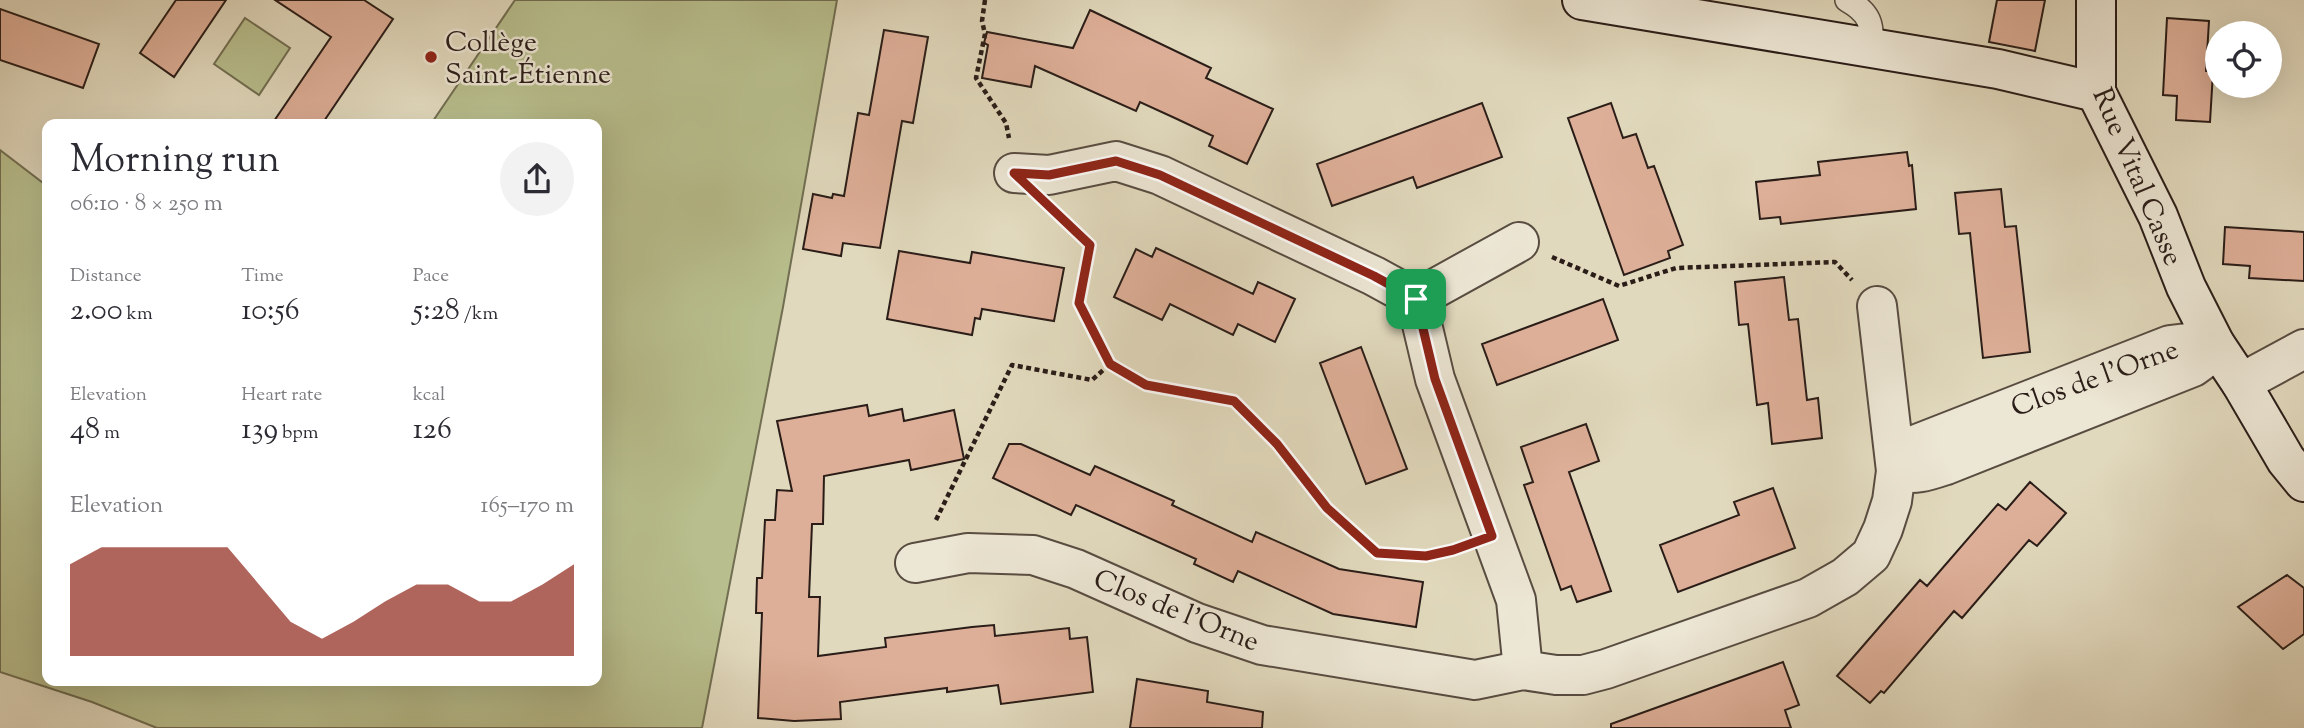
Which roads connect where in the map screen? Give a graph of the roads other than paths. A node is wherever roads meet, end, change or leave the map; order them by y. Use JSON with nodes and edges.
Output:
{"nodes":[{"id":1,"x":1581,"y":0,"type":"edge"},
{"id":2,"x":1847,"y":0,"type":"edge"},
{"id":3,"x":2096,"y":0,"type":"edge"},
{"id":4,"x":1871,"y":49,"type":"junction"},
{"id":5,"x":2096,"y":92,"type":"junction"},
{"id":6,"x":1014,"y":173,"type":"road end"},
{"id":7,"x":1519,"y":242,"type":"road end"},
{"id":8,"x":1416,"y":299,"type":"junction"},
{"id":9,"x":1877,"y":306,"type":"road end"},
{"id":10,"x":2214,"y":344,"type":"junction"},
{"id":11,"x":2304,"y":349,"type":"edge"},
{"id":12,"x":2241,"y":383,"type":"junction"},
{"id":13,"x":1896,"y":471,"type":"junction"},
{"id":14,"x":2304,"y":482,"type":"edge"},
{"id":15,"x":915,"y":563,"type":"road end"},
{"id":16,"x":1523,"y":670,"type":"junction"}],
"edges":[{"from":1,"to":4,"type":"street"},
{"from":2,"to":4,"type":"lane"},
{"from":3,"to":5,"type":"street","name":"Rue Vital Casse"},
{"from":4,"to":5,"type":"street"},
{"from":5,"to":10,"type":"street","name":"Rue Vital Casse"},
{"from":6,"to":8,"type":"street"},
{"from":7,"to":8,"type":"street"},
{"from":8,"to":16,"type":"street"},
{"from":9,"to":13,"type":"street","name":"Clos de l'Orne"},
{"from":10,"to":12,"type":"street","name":"Rue Vital Casse"},
{"from":10,"to":13,"type":"street","name":"Clos de l'Orne"},
{"from":11,"to":12,"type":"street"},
{"from":12,"to":14,"type":"street","name":"Rue Vital Casse"},
{"from":13,"to":16,"type":"street","name":"Clos de l'Orne"},
{"from":15,"to":16,"type":"street","name":"Clos de l'Orne"}]}
